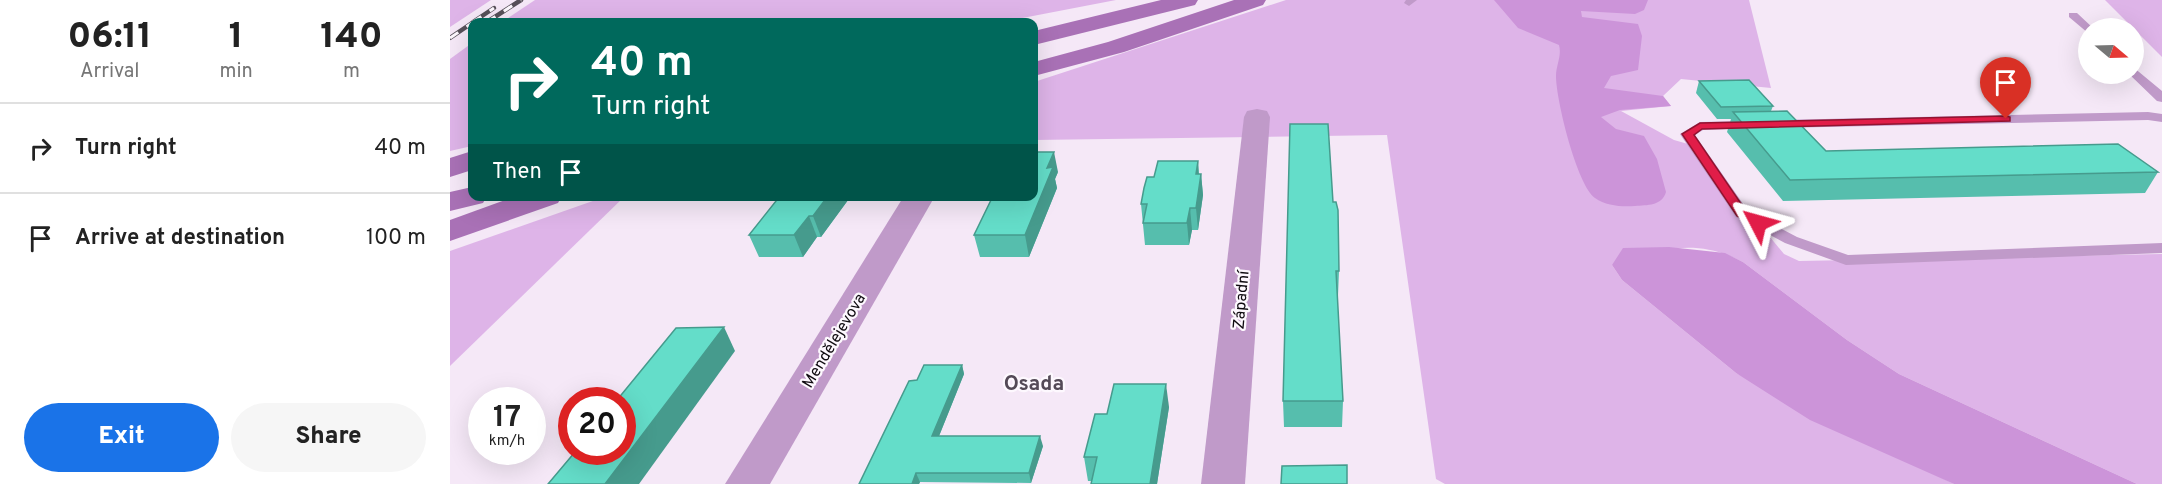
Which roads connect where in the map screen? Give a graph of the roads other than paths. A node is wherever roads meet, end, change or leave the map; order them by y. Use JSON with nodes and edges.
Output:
{"nodes":[{"id":1,"x":1154,"y":0,"type":"edge"},
{"id":2,"x":1187,"y":0,"type":"edge"},
{"id":3,"x":1237,"y":0,"type":"edge"},
{"id":4,"x":1255,"y":0,"type":"edge"},
{"id":5,"x":2073,"y":15,"type":"dead end"},
{"id":6,"x":2078,"y":20,"type":"edge"},
{"id":7,"x":1038,"y":24,"type":"edge"},
{"id":8,"x":1038,"y":37,"type":"edge"},
{"id":9,"x":1038,"y":52,"type":"edge"},
{"id":10,"x":1038,"y":68,"type":"edge"},
{"id":11,"x":2144,"y":81,"type":"edge"},
{"id":12,"x":2162,"y":98,"type":"edge"},
{"id":13,"x":1257,"y":117,"type":"dead end"},
{"id":14,"x":2162,"y":118,"type":"edge"},
{"id":15,"x":468,"y":161,"type":"edge"},
{"id":16,"x":450,"y":168,"type":"edge"},
{"id":17,"x":468,"y":178,"type":"edge"},
{"id":18,"x":450,"y":183,"type":"edge"},
{"id":19,"x":468,"y":197,"type":"edge"},
{"id":20,"x":533,"y":201,"type":"edge"},
{"id":21,"x":917,"y":201,"type":"edge"},
{"id":22,"x":450,"y":202,"type":"edge"},
{"id":23,"x":450,"y":231,"type":"edge"},
{"id":24,"x":2162,"y":248,"type":"edge"},
{"id":25,"x":747,"y":484,"type":"edge"},
{"id":26,"x":1223,"y":484,"type":"edge"}],
"edges":[{"from":1,"to":7,"type":"main road"},
{"from":2,"to":8,"type":"main road"},
{"from":3,"to":9,"type":"main road"},
{"from":4,"to":10,"type":"main road"},
{"from":5,"to":6,"type":"lane"},
{"from":11,"to":12,"type":"lane"},
{"from":13,"to":26,"type":"street","name":"Západní"},
{"from":14,"to":24,"type":"lane"},
{"from":15,"to":16,"type":"main road"},
{"from":17,"to":18,"type":"main road"},
{"from":19,"to":22,"type":"main road"},
{"from":20,"to":23,"type":"main road"},
{"from":21,"to":25,"type":"street","name":"Mendělejevova"}]}
